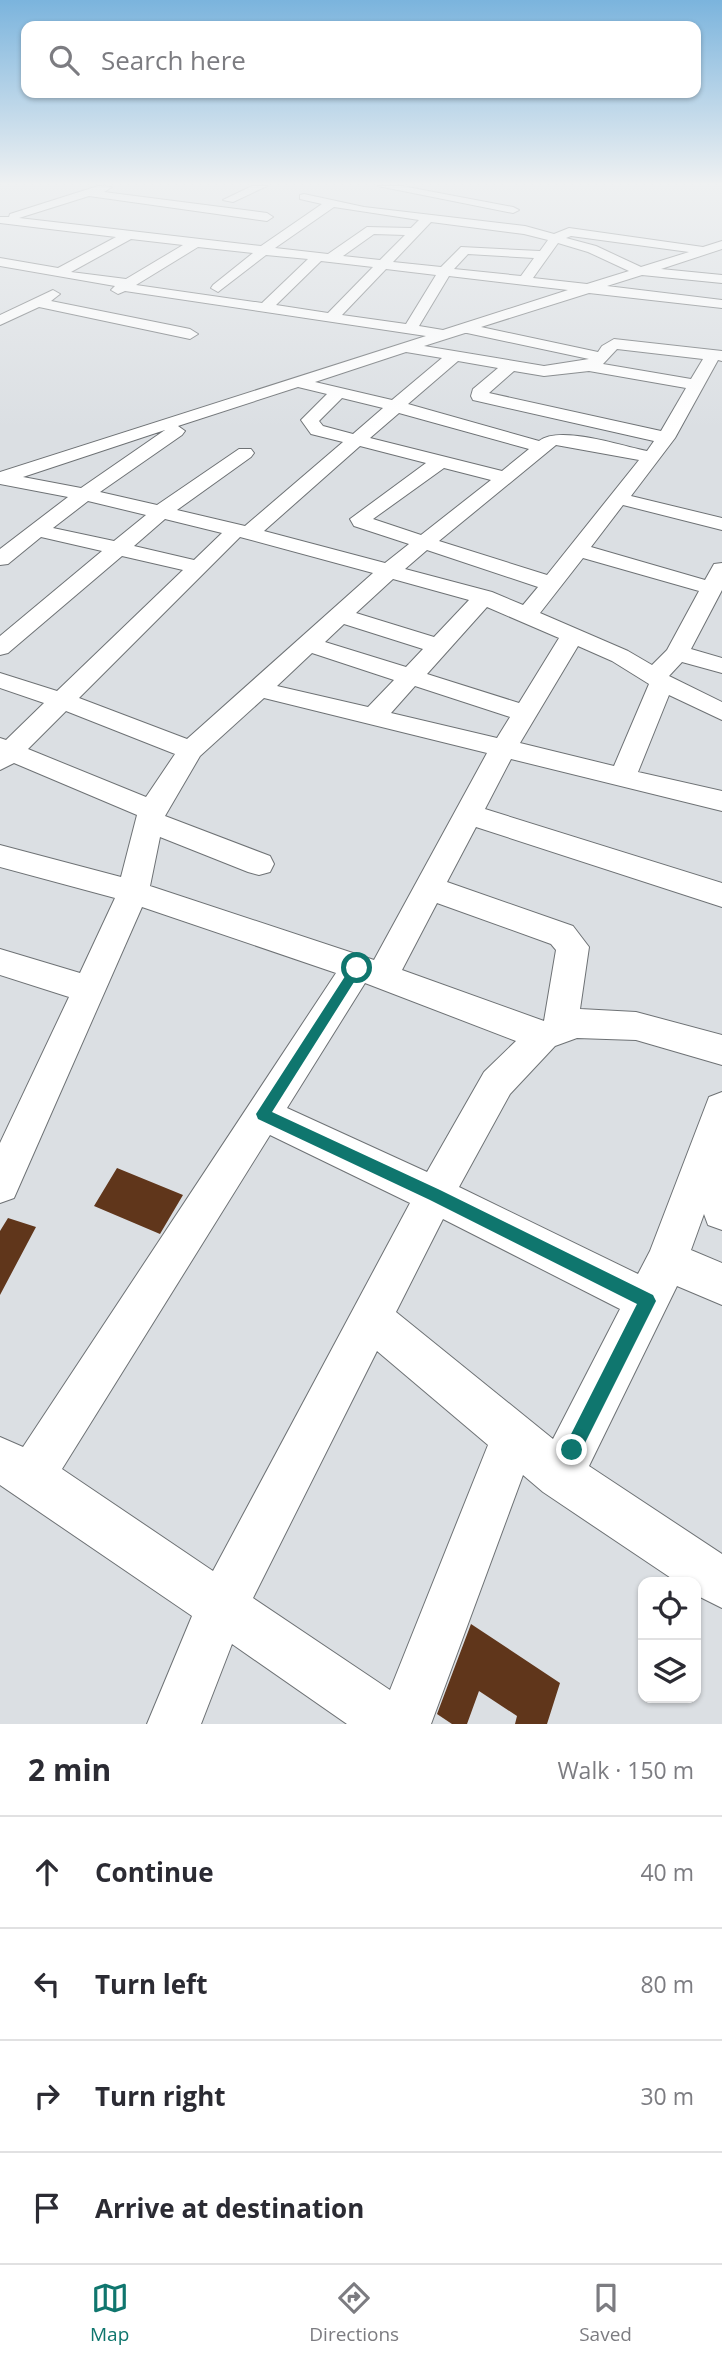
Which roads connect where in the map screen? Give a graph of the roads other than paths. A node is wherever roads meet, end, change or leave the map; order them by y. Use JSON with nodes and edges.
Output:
{"nodes":[{"id":1,"x":27,"y":266,"type":"edge"},
{"id":2,"x":71,"y":266,"type":"edge"},
{"id":3,"x":157,"y":266,"type":"edge"},
{"id":4,"x":244,"y":266,"type":"edge"},
{"id":5,"x":314,"y":266,"type":"edge"},
{"id":6,"x":384,"y":266,"type":"edge"},
{"id":7,"x":400,"y":266,"type":"edge"},
{"id":8,"x":450,"y":266,"type":"edge"},
{"id":9,"x":535,"y":266,"type":"edge"},
{"id":10,"x":630,"y":266,"type":"edge"},
{"id":11,"x":654,"y":266,"type":"edge"},
{"id":12,"x":445,"y":271,"type":"junction"},
{"id":13,"x":640,"y":271,"type":"junction"},
{"id":14,"x":61,"y":272,"type":"junction"},
{"id":15,"x":85,"y":278,"type":"junction"},
{"id":16,"x":722,"y":279,"type":"edge"},
{"id":17,"x":525,"y":281,"type":"junction"},
{"id":18,"x":126,"y":286,"type":"junction"},
{"id":19,"x":218,"y":288,"type":"dead end"},
{"id":20,"x":591,"y":288,"type":"junction"},
{"id":21,"x":36,"y":302,"type":"junction"},
{"id":22,"x":540,"y":304,"type":"junction"},
{"id":23,"x":715,"y":304,"type":"edge"},
{"id":24,"x":265,"y":308,"type":"junction"},
{"id":25,"x":579,"y":308,"type":"dead end"},
{"id":26,"x":82,"y":312,"type":"junction"},
{"id":27,"x":3,"y":316,"type":"edge"},
{"id":28,"x":698,"y":317,"type":"dead end"},
{"id":29,"x":331,"y":318,"type":"junction"},
{"id":30,"x":466,"y":328,"type":"junction"},
{"id":31,"x":410,"y":329,"type":"junction"},
{"id":32,"x":190,"y":334,"type":"dead end"},
{"id":33,"x":448,"y":334,"type":"junction"},
{"id":34,"x":404,"y":347,"type":"junction"},
{"id":35,"x":454,"y":356,"type":"junction"},
{"id":36,"x":717,"y":356,"type":"edge"},
{"id":37,"x":596,"y":362,"type":"junction"},
{"id":38,"x":509,"y":367,"type":"junction"},
{"id":39,"x":297,"y":382,"type":"junction"},
{"id":40,"x":696,"y":385,"type":"junction"},
{"id":41,"x":339,"y":392,"type":"junction"},
{"id":42,"x":398,"y":407,"type":"junction"},
{"id":43,"x":205,"y":411,"type":"junction"},
{"id":44,"x":666,"y":438,"type":"junction"},
{"id":45,"x":357,"y":441,"type":"junction"},
{"id":46,"x":544,"y":448,"type":"junction"},
{"id":47,"x":245,"y":453,"type":"dead end"},
{"id":48,"x":650,"y":457,"type":"junction"},
{"id":49,"x":440,"y":462,"type":"junction"},
{"id":50,"x":0,"y":478,"type":"edge"},
{"id":51,"x":507,"y":478,"type":"junction"},
{"id":52,"x":84,"y":494,"type":"junction"},
{"id":53,"x":617,"y":498,"type":"junction"},
{"id":54,"x":161,"y":512,"type":"junction"},
{"id":55,"x":722,"y":524,"type":"edge"},
{"id":56,"x":37,"y":530,"type":"junction"},
{"id":57,"x":242,"y":532,"type":"junction"},
{"id":58,"x":424,"y":543,"type":"junction"},
{"id":59,"x":117,"y":549,"type":"junction"},
{"id":60,"x":577,"y":550,"type":"junction"},
{"id":61,"x":0,"y":559,"type":"edge"},
{"id":62,"x":198,"y":567,"type":"junction"},
{"id":63,"x":390,"y":570,"type":"junction"},
{"id":64,"x":551,"y":584,"type":"junction"},
{"id":65,"x":714,"y":592,"type":"edge"},
{"id":66,"x":484,"y":597,"type":"junction"},
{"id":67,"x":340,"y":615,"type":"junction"},
{"id":68,"x":527,"y":615,"type":"junction"},
{"id":69,"x":572,"y":636,"type":"junction"},
{"id":70,"x":307,"y":644,"type":"junction"},
{"id":71,"x":438,"y":646,"type":"junction"},
{"id":72,"x":0,"y":648,"type":"edge"},
{"id":73,"x":677,"y":653,"type":"junction"},
{"id":74,"x":722,"y":666,"type":"edge"},
{"id":75,"x":411,"y":675,"type":"junction"},
{"id":76,"x":658,"y":679,"type":"junction"},
{"id":77,"x":0,"y":680,"type":"edge"},
{"id":78,"x":258,"y":689,"type":"junction"},
{"id":79,"x":63,"y":701,"type":"junction"},
{"id":80,"x":720,"y":705,"type":"edge"},
{"id":81,"x":525,"y":713,"type":"junction"},
{"id":82,"x":373,"y":717,"type":"junction"},
{"id":83,"x":503,"y":749,"type":"junction"},
{"id":84,"x":191,"y":751,"type":"junction"},
{"id":85,"x":4,"y":753,"type":"edge"},
{"id":86,"x":623,"y":776,"type":"junction"},
{"id":87,"x":722,"y":801,"type":"edge"},
{"id":88,"x":469,"y":814,"type":"junction"},
{"id":89,"x":151,"y":816,"type":"junction"},
{"id":90,"x":0,"y":856,"type":"edge"},
{"id":91,"x":259,"y":864,"type":"dead end"},
{"id":92,"x":429,"y":888,"type":"junction"},
{"id":93,"x":133,"y":892,"type":"junction"},
{"id":94,"x":722,"y":895,"type":"edge"},
{"id":95,"x":0,"y":962,"type":"edge"},
{"id":96,"x":370,"y":972,"type":"junction"},
{"id":97,"x":88,"y":989,"type":"junction"},
{"id":98,"x":551,"y":1033,"type":"junction"},
{"id":99,"x":722,"y":1050,"type":"edge"},
{"id":100,"x":722,"y":1109,"type":"edge"},
{"id":101,"x":263,"y":1114,"type":"junction"},
{"id":102,"x":10,"y":1140,"type":"edge"},
{"id":103,"x":705,"y":1156,"type":"junction"},
{"id":104,"x":0,"y":1185,"type":"edge"},
{"id":105,"x":435,"y":1195,"type":"junction"},
{"id":106,"x":722,"y":1211,"type":"edge"},
{"id":107,"x":667,"y":1261,"type":"junction"},
{"id":108,"x":722,"y":1284,"type":"edge"},
{"id":109,"x":648,"y":1301,"type":"junction"},
{"id":110,"x":371,"y":1320,"type":"junction"},
{"id":111,"x":514,"y":1438,"type":"junction"},
{"id":112,"x":15,"y":1468,"type":"edge"},
{"id":113,"x":560,"y":1475,"type":"junction"},
{"id":114,"x":722,"y":1583,"type":"edge"},
{"id":115,"x":222,"y":1606,"type":"junction"},
{"id":116,"x":174,"y":1724,"type":"edge"},
{"id":117,"x":393,"y":1724,"type":"edge"},
{"id":118,"x":404,"y":1724,"type":"edge"}],
"edges":[{"from":1,"to":14,"type":"street"},
{"from":2,"to":14,"type":"street"},
{"from":3,"to":18,"type":"street"},
{"from":4,"to":19,"type":"street"},
{"from":5,"to":24,"type":"street"},
{"from":6,"to":29,"type":"street"},
{"from":7,"to":12,"type":"street"},
{"from":8,"to":12,"type":"street"},
{"from":9,"to":17,"type":"street"},
{"from":10,"to":13,"type":"street"},
{"from":11,"to":13,"type":"street"},
{"from":12,"to":17,"type":"street"},
{"from":12,"to":31,"type":"street"},
{"from":13,"to":16,"type":"street"},
{"from":13,"to":20,"type":"street"},
{"from":14,"to":15,"type":"street"},
{"from":15,"to":18,"type":"street"},
{"from":15,"to":21,"type":"street"},
{"from":17,"to":20,"type":"street"},
{"from":18,"to":24,"type":"street"},
{"from":18,"to":26,"type":"street"},
{"from":20,"to":22,"type":"street"},
{"from":20,"to":23,"type":"street"},
{"from":21,"to":26,"type":"street"},
{"from":21,"to":27,"type":"street"},
{"from":22,"to":25,"type":"street"},
{"from":22,"to":30,"type":"street"},
{"from":23,"to":28,"type":"street"},
{"from":24,"to":29,"type":"street"},
{"from":26,"to":32,"type":"street"},
{"from":29,"to":31,"type":"street"},
{"from":30,"to":33,"type":"street"},
{"from":30,"to":37,"type":"street"},
{"from":31,"to":33,"type":"street"},
{"from":33,"to":34,"type":"street"},
{"from":34,"to":35,"type":"street"},
{"from":34,"to":39,"type":"street"},
{"from":35,"to":38,"type":"street"},
{"from":35,"to":42,"type":"street"},
{"from":36,"to":37,"type":"street"},
{"from":36,"to":40,"type":"street"},
{"from":37,"to":38,"type":"street"},
{"from":37,"to":40,"type":"street"},
{"from":38,"to":44,"type":"street"},
{"from":39,"to":41,"type":"street"},
{"from":39,"to":43,"type":"street"},
{"from":40,"to":44,"type":"street"},
{"from":41,"to":42,"type":"street"},
{"from":41,"to":45,"type":"street"},
{"from":42,"to":45,"type":"street"},
{"from":42,"to":46,"type":"street"},
{"from":43,"to":50,"type":"street"},
{"from":43,"to":52,"type":"street"},
{"from":44,"to":48,"type":"street"},
{"from":45,"to":49,"type":"street"},
{"from":45,"to":57,"type":"street"},
{"from":46,"to":48,"type":"street"},
{"from":46,"to":51,"type":"street"},
{"from":47,"to":54,"type":"street"},
{"from":48,"to":53,"type":"street"},
{"from":49,"to":51,"type":"street"},
{"from":49,"to":58,"type":"street"},
{"from":50,"to":52,"type":"street"},
{"from":51,"to":58,"type":"street"},
{"from":52,"to":54,"type":"street"},
{"from":52,"to":56,"type":"street"},
{"from":53,"to":55,"type":"street"},
{"from":53,"to":60,"type":"street"},
{"from":54,"to":57,"type":"street"},
{"from":54,"to":59,"type":"street"},
{"from":56,"to":59,"type":"street"},
{"from":56,"to":61,"type":"street"},
{"from":57,"to":62,"type":"street"},
{"from":57,"to":63,"type":"street"},
{"from":58,"to":63,"type":"street"},
{"from":58,"to":64,"type":"street"},
{"from":59,"to":62,"type":"street"},
{"from":59,"to":72,"type":"street"},
{"from":60,"to":64,"type":"street"},
{"from":60,"to":65,"type":"street"},
{"from":62,"to":79,"type":"street"},
{"from":63,"to":66,"type":"street"},
{"from":63,"to":67,"type":"street"},
{"from":64,"to":68,"type":"street"},
{"from":65,"to":73,"type":"street"},
{"from":66,"to":68,"type":"street"},
{"from":66,"to":71,"type":"street"},
{"from":67,"to":70,"type":"street"},
{"from":67,"to":71,"type":"street"},
{"from":68,"to":69,"type":"street"},
{"from":69,"to":76,"type":"street"},
{"from":69,"to":81,"type":"street"},
{"from":70,"to":75,"type":"street"},
{"from":70,"to":78,"type":"street"},
{"from":71,"to":75,"type":"street"},
{"from":73,"to":74,"type":"street"},
{"from":73,"to":76,"type":"street"},
{"from":75,"to":81,"type":"street"},
{"from":75,"to":82,"type":"street"},
{"from":76,"to":80,"type":"street"},
{"from":76,"to":86,"type":"street"},
{"from":77,"to":79,"type":"street"},
{"from":78,"to":82,"type":"street"},
{"from":78,"to":84,"type":"street"},
{"from":79,"to":84,"type":"street"},
{"from":79,"to":85,"type":"street"},
{"from":81,"to":83,"type":"street"},
{"from":82,"to":83,"type":"street"},
{"from":83,"to":86,"type":"street"},
{"from":83,"to":88,"type":"street"},
{"from":84,"to":89,"type":"street"},
{"from":85,"to":89,"type":"street"},
{"from":86,"to":87,"type":"street"},
{"from":88,"to":92,"type":"street"},
{"from":88,"to":94,"type":"street"},
{"from":89,"to":91,"type":"street"},
{"from":89,"to":93,"type":"street"},
{"from":90,"to":93,"type":"street"},
{"from":92,"to":96,"type":"street"},
{"from":92,"to":98,"type":"street"},
{"from":93,"to":96,"type":"street"},
{"from":93,"to":97,"type":"street"},
{"from":95,"to":97,"type":"street"},
{"from":96,"to":98,"type":"street"},
{"from":96,"to":101,"type":"street"},
{"from":97,"to":102,"type":"street"},
{"from":98,"to":99,"type":"street"},
{"from":98,"to":105,"type":"street"},
{"from":100,"to":103,"type":"street"},
{"from":101,"to":105,"type":"street"},
{"from":101,"to":112,"type":"street"},
{"from":102,"to":104,"type":"street"},
{"from":103,"to":106,"type":"street"},
{"from":103,"to":107,"type":"street"},
{"from":105,"to":109,"type":"street"},
{"from":105,"to":110,"type":"street"},
{"from":107,"to":108,"type":"street"},
{"from":107,"to":109,"type":"street"},
{"from":109,"to":113,"type":"street"},
{"from":110,"to":111,"type":"street"},
{"from":110,"to":115,"type":"street"},
{"from":111,"to":113,"type":"street"},
{"from":111,"to":118,"type":"street"},
{"from":112,"to":115,"type":"street"},
{"from":113,"to":114,"type":"street"},
{"from":115,"to":116,"type":"street"},
{"from":115,"to":117,"type":"street"}]}
